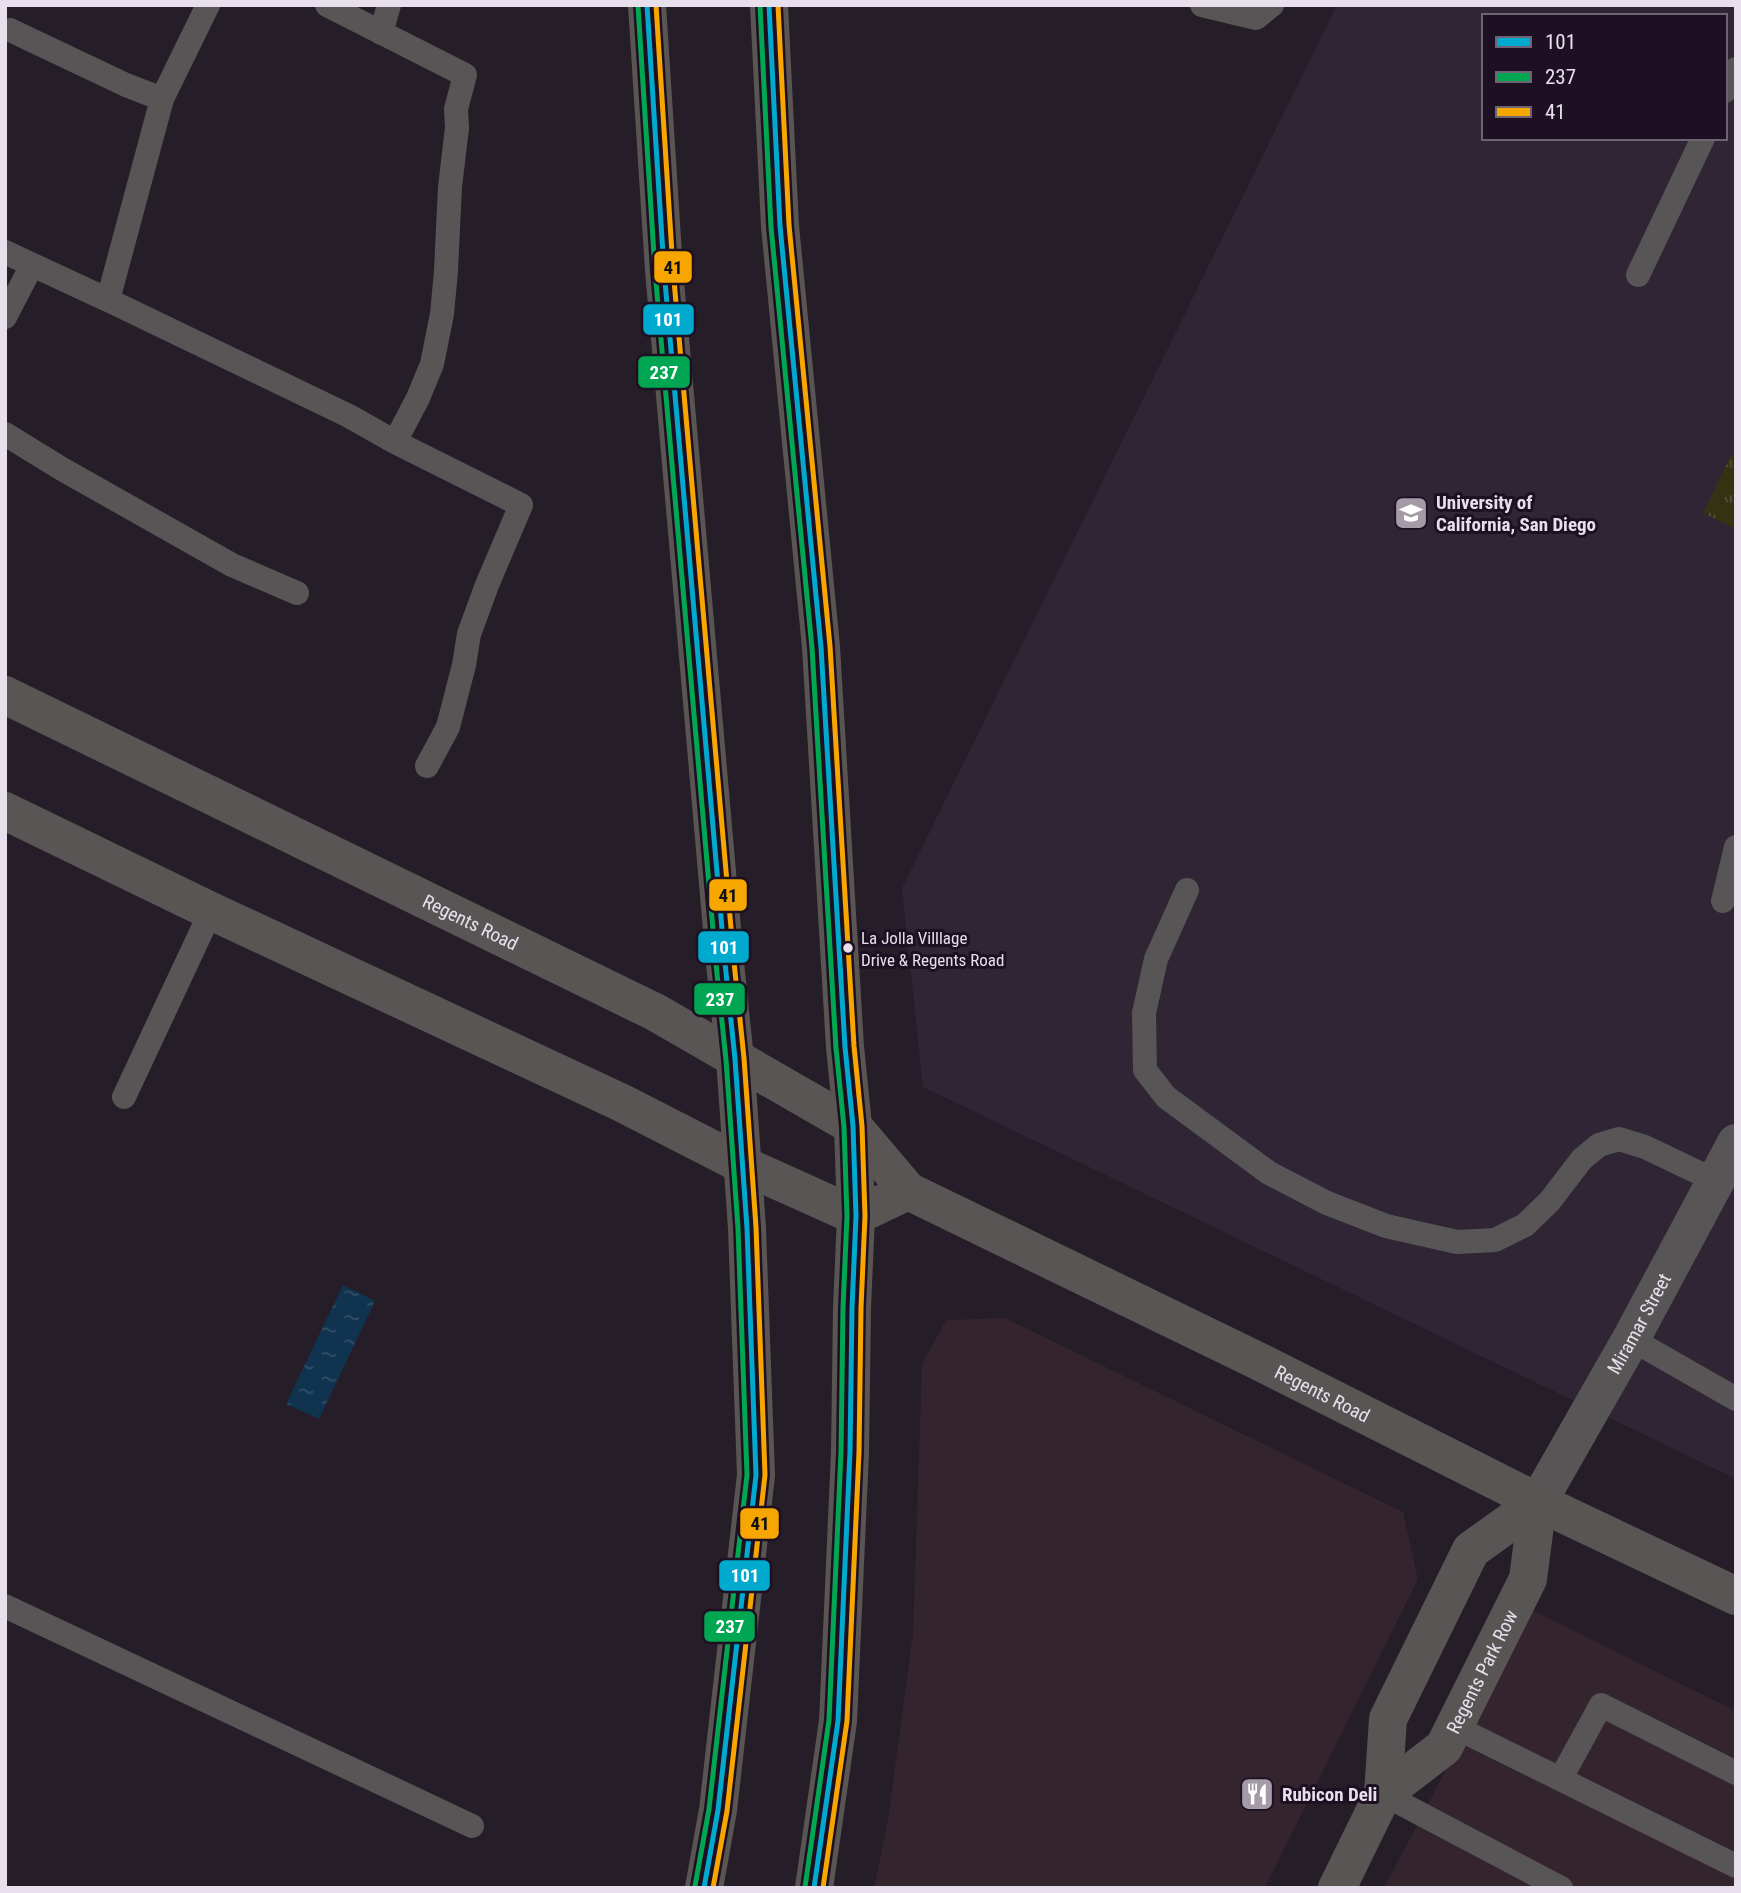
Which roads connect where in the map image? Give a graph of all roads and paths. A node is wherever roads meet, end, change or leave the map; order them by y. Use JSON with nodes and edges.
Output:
{"nodes":[{"id":1,"x":208,"y":5,"type":"edge"},
{"id":2,"x":327,"y":5,"type":"edge"},
{"id":3,"x":389,"y":5,"type":"edge"},
{"id":4,"x":647,"y":5,"type":"edge"},
{"id":5,"x":769,"y":5,"type":"edge"},
{"id":6,"x":1202,"y":5,"type":"edge"},
{"id":7,"x":1272,"y":5,"type":"edge"},
{"id":8,"x":10,"y":30,"type":"dead end"},
{"id":9,"x":381,"y":33,"type":"junction"},
{"id":10,"x":1736,"y":69,"type":"edge"},
{"id":11,"x":1727,"y":87,"type":"edge"},
{"id":12,"x":162,"y":100,"type":"junction"},
{"id":13,"x":1702,"y":140,"type":"edge"},
{"id":14,"x":5,"y":252,"type":"edge"},
{"id":15,"x":32,"y":265,"type":"junction"},
{"id":16,"x":1638,"y":275,"type":"dead end"},
{"id":17,"x":107,"y":300,"type":"junction"},
{"id":18,"x":5,"y":317,"type":"edge"},
{"id":19,"x":5,"y":434,"type":"edge"},
{"id":20,"x":395,"y":442,"type":"junction"},
{"id":21,"x":297,"y":593,"type":"dead end"},
{"id":22,"x":5,"y":695,"type":"edge"},
{"id":23,"x":427,"y":766,"type":"dead end"},
{"id":24,"x":5,"y":811,"type":"edge"},
{"id":25,"x":1736,"y":847,"type":"edge"},
{"id":26,"x":1187,"y":891,"type":"dead end"},
{"id":27,"x":1723,"y":901,"type":"dead end"},
{"id":28,"x":211,"y":911,"type":"junction"},
{"id":29,"x":735,"y":1059,"type":"junction"},
{"id":30,"x":124,"y":1097,"type":"dead end"},
{"id":31,"x":853,"y":1126,"type":"junction"},
{"id":32,"x":1736,"y":1143,"type":"edge"},
{"id":33,"x":743,"y":1165,"type":"junction"},
{"id":34,"x":1716,"y":1181,"type":"junction"},
{"id":35,"x":908,"y":1191,"type":"junction"},
{"id":36,"x":856,"y":1216,"type":"junction"},
{"id":37,"x":1631,"y":1339,"type":"junction"},
{"id":38,"x":1736,"y":1399,"type":"edge"},
{"id":39,"x":1538,"y":1502,"type":"junction"},
{"id":40,"x":1736,"y":1597,"type":"edge"},
{"id":41,"x":5,"y":1606,"type":"edge"},
{"id":42,"x":1455,"y":1727,"type":"junction"},
{"id":43,"x":1736,"y":1773,"type":"edge"},
{"id":44,"x":1561,"y":1778,"type":"junction"},
{"id":45,"x":1384,"y":1794,"type":"junction"},
{"id":46,"x":472,"y":1826,"type":"dead end"},
{"id":47,"x":1736,"y":1866,"type":"edge"},
{"id":48,"x":704,"y":1888,"type":"edge"},
{"id":49,"x":814,"y":1888,"type":"edge"},
{"id":50,"x":1337,"y":1888,"type":"edge"},
{"id":51,"x":1561,"y":1888,"type":"edge"}],
"edges":[{"from":1,"to":12,"type":"lane"},
{"from":2,"to":9,"type":"lane"},
{"from":3,"to":9,"type":"lane"},
{"from":4,"to":29,"type":"main road"},
{"from":5,"to":31,"type":"main road"},
{"from":6,"to":7,"type":"lane"},
{"from":8,"to":12,"type":"lane"},
{"from":9,"to":20,"type":"lane"},
{"from":10,"to":11,"type":"lane"},
{"from":12,"to":17,"type":"lane"},
{"from":13,"to":16,"type":"lane"},
{"from":14,"to":15,"type":"lane"},
{"from":15,"to":17,"type":"lane"},
{"from":15,"to":18,"type":"lane"},
{"from":17,"to":20,"type":"lane"},
{"from":19,"to":21,"type":"lane"},
{"from":20,"to":23,"type":"lane"},
{"from":22,"to":29,"type":"main road","name":"Regents Road"},
{"from":24,"to":28,"type":"main road"},
{"from":25,"to":27,"type":"lane"},
{"from":26,"to":34,"type":"lane"},
{"from":28,"to":30,"type":"lane"},
{"from":28,"to":33,"type":"main road"},
{"from":29,"to":31,"type":"main road","name":"Regents Road"},
{"from":29,"to":33,"type":"main road"},
{"from":31,"to":35,"type":"main road","name":"Regents Road"},
{"from":31,"to":36,"type":"main road"},
{"from":32,"to":34,"type":"street","name":"Miramar Street"},
{"from":33,"to":36,"type":"main road"},
{"from":33,"to":48,"type":"main road"},
{"from":34,"to":37,"type":"street","name":"Miramar Street"},
{"from":35,"to":36,"type":"main road"},
{"from":35,"to":39,"type":"main road","name":"Regents Road"},
{"from":36,"to":49,"type":"main road"},
{"from":37,"to":38,"type":"lane"},
{"from":37,"to":39,"type":"street","name":"Miramar Street"},
{"from":39,"to":40,"type":"main road","name":"Regents Road"},
{"from":39,"to":42,"type":"main road","name":"Regents Park Row"},
{"from":39,"to":45,"type":"main road"},
{"from":41,"to":46,"type":"lane"},
{"from":42,"to":44,"type":"lane"},
{"from":42,"to":45,"type":"main road","name":"Regents Park Row"},
{"from":43,"to":44,"type":"lane"},
{"from":44,"to":47,"type":"lane"},
{"from":45,"to":50,"type":"main road","name":"Regents Park Row"},
{"from":45,"to":51,"type":"lane"}]}
